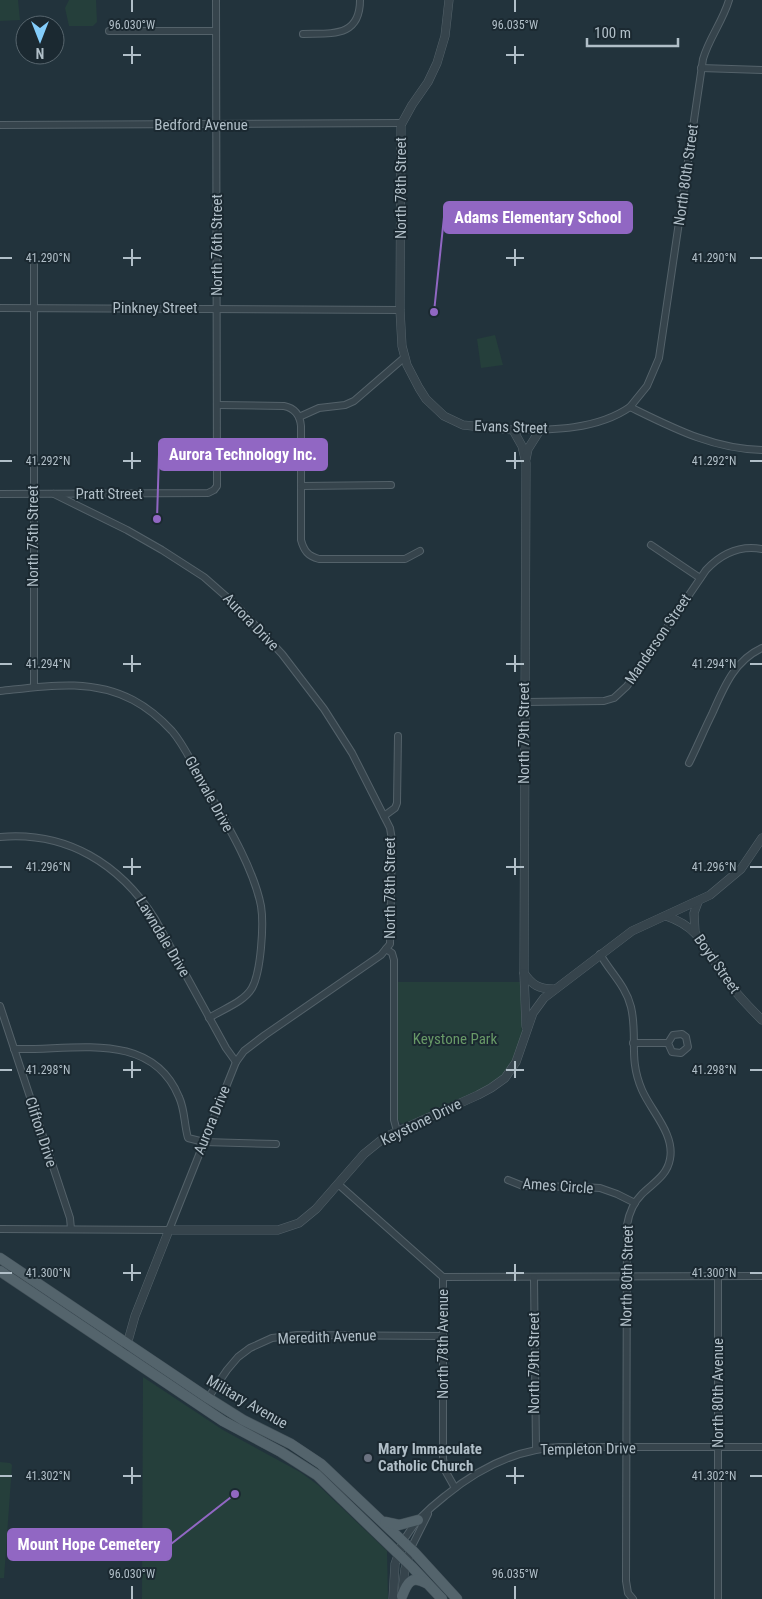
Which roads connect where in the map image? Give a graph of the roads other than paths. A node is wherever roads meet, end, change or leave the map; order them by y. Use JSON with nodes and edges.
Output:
{"nodes":[{"id":1,"x":216,"y":0,"type":"edge"},
{"id":2,"x":360,"y":0,"type":"edge"},
{"id":3,"x":448,"y":0,"type":"edge"},
{"id":4,"x":729,"y":0,"type":"edge"},
{"id":5,"x":109,"y":30,"type":"dead end"},
{"id":6,"x":216,"y":31,"type":"junction"},
{"id":7,"x":303,"y":34,"type":"dead end"},
{"id":8,"x":701,"y":68,"type":"junction"},
{"id":9,"x":762,"y":70,"type":"edge"},
{"id":10,"x":402,"y":123,"type":"junction"},
{"id":11,"x":0,"y":125,"type":"edge"},
{"id":12,"x":216,"y":125,"type":"junction"},
{"id":13,"x":34,"y":265,"type":"dead end"},
{"id":14,"x":0,"y":308,"type":"edge"},
{"id":15,"x":33,"y":308,"type":"junction"},
{"id":16,"x":217,"y":309,"type":"junction"},
{"id":17,"x":400,"y":310,"type":"junction"},
{"id":18,"x":405,"y":357,"type":"junction"},
{"id":19,"x":218,"y":405,"type":"junction"},
{"id":20,"x":630,"y":407,"type":"junction"},
{"id":21,"x":299,"y":418,"type":"junction"},
{"id":22,"x":513,"y":430,"type":"junction"},
{"id":23,"x":540,"y":430,"type":"junction"},
{"id":24,"x":762,"y":450,"type":"edge"},
{"id":25,"x":526,"y":463,"type":"junction"},
{"id":26,"x":301,"y":486,"type":"junction"},
{"id":27,"x":391,"y":486,"type":"dead end"},
{"id":28,"x":216,"y":489,"type":"joint"},
{"id":29,"x":0,"y":494,"type":"edge"},
{"id":30,"x":34,"y":494,"type":"junction"},
{"id":31,"x":54,"y":494,"type":"junction"},
{"id":32,"x":651,"y":545,"type":"dead end"},
{"id":33,"x":762,"y":549,"type":"edge"},
{"id":34,"x":420,"y":552,"type":"dead end"},
{"id":35,"x":700,"y":578,"type":"junction"},
{"id":36,"x":762,"y":648,"type":"edge"},
{"id":37,"x":34,"y":687,"type":"junction"},
{"id":38,"x":0,"y":691,"type":"edge"},
{"id":39,"x":524,"y":702,"type":"junction"},
{"id":40,"x":398,"y":736,"type":"dead end"},
{"id":41,"x":689,"y":763,"type":"dead end"},
{"id":42,"x":384,"y":816,"type":"junction"},
{"id":43,"x":0,"y":837,"type":"edge"},
{"id":44,"x":762,"y":838,"type":"edge"},
{"id":45,"x":698,"y":902,"type":"junction"},
{"id":46,"x":666,"y":916,"type":"junction"},
{"id":47,"x":695,"y":932,"type":"junction"},
{"id":48,"x":386,"y":949,"type":"junction"},
{"id":49,"x":600,"y":954,"type":"junction"},
{"id":50,"x":524,"y":973,"type":"junction"},
{"id":51,"x":553,"y":990,"type":"junction"},
{"id":52,"x":0,"y":1006,"type":"edge"},
{"id":53,"x":209,"y":1018,"type":"junction"},
{"id":54,"x":762,"y":1020,"type":"edge"},
{"id":55,"x":526,"y":1031,"type":"junction"},
{"id":56,"x":632,"y":1043,"type":"junction"},
{"id":57,"x":668,"y":1043,"type":"dead end"},
{"id":58,"x":14,"y":1049,"type":"junction"},
{"id":59,"x":236,"y":1062,"type":"junction"},
{"id":60,"x":397,"y":1131,"type":"junction"},
{"id":61,"x":204,"y":1142,"type":"junction"},
{"id":62,"x":276,"y":1144,"type":"dead end"},
{"id":63,"x":508,"y":1180,"type":"dead end"},
{"id":64,"x":338,"y":1184,"type":"junction"},
{"id":65,"x":635,"y":1203,"type":"junction"},
{"id":66,"x":0,"y":1229,"type":"edge"},
{"id":67,"x":71,"y":1229,"type":"junction"},
{"id":68,"x":169,"y":1230,"type":"junction"},
{"id":69,"x":0,"y":1258,"type":"edge"},
{"id":70,"x":0,"y":1271,"type":"edge"},
{"id":71,"x":762,"y":1276,"type":"edge"},
{"id":72,"x":443,"y":1277,"type":"junction"},
{"id":73,"x":626,"y":1277,"type":"junction"},
{"id":74,"x":534,"y":1278,"type":"junction"},
{"id":75,"x":718,"y":1278,"type":"junction"},
{"id":76,"x":442,"y":1336,"type":"junction"},
{"id":77,"x":127,"y":1344,"type":"junction"},
{"id":78,"x":125,"y":1356,"type":"junction"},
{"id":79,"x":208,"y":1398,"type":"junction"},
{"id":80,"x":626,"y":1447,"type":"junction"},
{"id":81,"x":718,"y":1447,"type":"junction"},
{"id":82,"x":762,"y":1447,"type":"edge"},
{"id":83,"x":536,"y":1449,"type":"junction"},
{"id":84,"x":456,"y":1488,"type":"junction"},
{"id":85,"x":431,"y":1508,"type":"junction"},
{"id":86,"x":418,"y":1520,"type":"junction"},
{"id":87,"x":382,"y":1521,"type":"junction"},
{"id":88,"x":407,"y":1545,"type":"junction"},
{"id":89,"x":398,"y":1553,"type":"junction"},
{"id":90,"x":407,"y":1562,"type":"junction"},
{"id":91,"x":428,"y":1585,"type":"junction"},
{"id":92,"x":398,"y":1598,"type":"edge"},
{"id":93,"x":442,"y":1599,"type":"edge"},
{"id":94,"x":457,"y":1599,"type":"edge"},
{"id":95,"x":632,"y":1599,"type":"edge"},
{"id":96,"x":718,"y":1599,"type":"edge"}],
"edges":[{"from":1,"to":6,"type":"street","name":"North 76th Street"},
{"from":2,"to":7,"type":"street"},
{"from":3,"to":10,"type":"street","name":"North 78th Street"},
{"from":4,"to":8,"type":"street","name":"North 80th Street"},
{"from":5,"to":6,"type":"street"},
{"from":6,"to":12,"type":"street","name":"North 76th Street"},
{"from":8,"to":9,"type":"street"},
{"from":8,"to":20,"type":"street","name":"North 80th Street"},
{"from":10,"to":12,"type":"street","name":"Bedford Avenue"},
{"from":10,"to":17,"type":"street","name":"North 78th Street"},
{"from":11,"to":12,"type":"street","name":"Bedford Avenue"},
{"from":12,"to":16,"type":"street","name":"North 76th Street"},
{"from":13,"to":15,"type":"street","name":"North 75th Street"},
{"from":14,"to":15,"type":"street","name":"Pinkney Street"},
{"from":15,"to":16,"type":"street","name":"Pinkney Street"},
{"from":15,"to":30,"type":"street","name":"North 75th Street"},
{"from":16,"to":17,"type":"street","name":"Pinkney Street"},
{"from":16,"to":19,"type":"street","name":"North 76th Street"},
{"from":17,"to":18,"type":"street","name":"North 78th Street"},
{"from":18,"to":21,"type":"street"},
{"from":18,"to":22,"type":"street","name":"Evans Street"},
{"from":19,"to":21,"type":"street"},
{"from":19,"to":28,"type":"street","name":"North 76th Street"},
{"from":20,"to":23,"type":"street","name":"Evans Street"},
{"from":20,"to":24,"type":"street"},
{"from":21,"to":26,"type":"street"},
{"from":22,"to":23,"type":"street","name":"Evans Street"},
{"from":22,"to":25,"type":"street","name":"North 79th Street"},
{"from":23,"to":25,"type":"street","name":"North 79th Street"},
{"from":25,"to":39,"type":"street","name":"North 79th Street"},
{"from":26,"to":27,"type":"street"},
{"from":26,"to":34,"type":"street"},
{"from":28,"to":31,"type":"street","name":"Pratt Street"},
{"from":29,"to":30,"type":"street","name":"Pratt Street"},
{"from":30,"to":31,"type":"street","name":"Pratt Street"},
{"from":30,"to":37,"type":"street","name":"North 75th Street"},
{"from":31,"to":42,"type":"street","name":"Aurora Drive"},
{"from":32,"to":35,"type":"street"},
{"from":33,"to":35,"type":"street","name":"Manderson Street"},
{"from":35,"to":39,"type":"street","name":"Manderson Street"},
{"from":36,"to":41,"type":"street"},
{"from":37,"to":38,"type":"street","name":"Glenvale Drive"},
{"from":37,"to":53,"type":"street","name":"Glenvale Drive"},
{"from":39,"to":50,"type":"street","name":"North 79th Street"},
{"from":40,"to":42,"type":"street","name":"North 78th Street"},
{"from":42,"to":48,"type":"street","name":"North 78th Street"},
{"from":43,"to":53,"type":"street","name":"Lawndale Drive"},
{"from":44,"to":45,"type":"street","name":"Keystone Drive"},
{"from":45,"to":46,"type":"street","name":"Keystone Drive"},
{"from":45,"to":47,"type":"street"},
{"from":46,"to":47,"type":"street","name":"Boyd Street"},
{"from":46,"to":49,"type":"street","name":"Keystone Drive"},
{"from":47,"to":54,"type":"street","name":"Boyd Street"},
{"from":48,"to":59,"type":"street","name":"Aurora Drive"},
{"from":48,"to":60,"type":"street","name":"North 78th Street"},
{"from":49,"to":51,"type":"street","name":"Keystone Drive"},
{"from":49,"to":56,"type":"street","name":"North 80th Street"},
{"from":50,"to":51,"type":"street"},
{"from":50,"to":55,"type":"street","name":"North 79th Street"},
{"from":51,"to":55,"type":"street","name":"Keystone Drive"},
{"from":52,"to":58,"type":"street","name":"Clifton Drive"},
{"from":53,"to":59,"type":"street","name":"Lawndale Drive"},
{"from":55,"to":60,"type":"street","name":"Keystone Drive"},
{"from":56,"to":57,"type":"street"},
{"from":56,"to":65,"type":"street","name":"North 80th Street"},
{"from":58,"to":61,"type":"street"},
{"from":58,"to":67,"type":"street","name":"Clifton Drive"},
{"from":59,"to":61,"type":"street","name":"Aurora Drive"},
{"from":60,"to":64,"type":"street","name":"Keystone Drive"},
{"from":61,"to":62,"type":"street"},
{"from":61,"to":68,"type":"street","name":"Aurora Drive"},
{"from":63,"to":65,"type":"street","name":"Ames Circle"},
{"from":64,"to":68,"type":"street","name":"Keystone Drive"},
{"from":64,"to":72,"type":"street","name":"North 78th Avenue"},
{"from":65,"to":73,"type":"street","name":"North 80th Street"},
{"from":66,"to":67,"type":"street","name":"Keystone Drive"},
{"from":67,"to":68,"type":"street","name":"Keystone Drive"},
{"from":68,"to":77,"type":"street","name":"Aurora Drive"},
{"from":69,"to":77,"type":"main road","name":"Military Avenue"},
{"from":70,"to":78,"type":"main road","name":"Military Avenue"},
{"from":71,"to":75,"type":"street"},
{"from":72,"to":74,"type":"street"},
{"from":72,"to":76,"type":"street","name":"North 78th Avenue"},
{"from":73,"to":74,"type":"street"},
{"from":73,"to":75,"type":"street"},
{"from":73,"to":80,"type":"street","name":"North 80th Street"},
{"from":74,"to":83,"type":"street","name":"North 79th Street"},
{"from":75,"to":81,"type":"street","name":"North 80th Avenue"},
{"from":76,"to":79,"type":"street","name":"Meredith Avenue"},
{"from":76,"to":84,"type":"street","name":"North 78th Avenue"},
{"from":77,"to":78,"type":"street","name":"Aurora Drive"},
{"from":77,"to":79,"type":"main road","name":"Military Avenue"},
{"from":78,"to":89,"type":"main road","name":"Military Avenue"},
{"from":79,"to":87,"type":"main road","name":"Military Avenue"},
{"from":80,"to":81,"type":"street","name":"Templeton Drive"},
{"from":80,"to":83,"type":"street","name":"Templeton Drive"},
{"from":80,"to":95,"type":"street","name":"North 80th Street"},
{"from":81,"to":82,"type":"street","name":"Templeton Drive"},
{"from":81,"to":96,"type":"street","name":"North 80th Avenue"},
{"from":83,"to":84,"type":"street","name":"Templeton Drive"},
{"from":84,"to":85,"type":"street","name":"Templeton Drive"},
{"from":85,"to":86,"type":"street","name":"Templeton Drive"},
{"from":85,"to":88,"type":"street","name":"Templeton Drive"},
{"from":86,"to":87,"type":"main road"},
{"from":86,"to":88,"type":"street","name":"Templeton Drive"},
{"from":87,"to":88,"type":"main road","name":"Military Avenue"},
{"from":88,"to":89,"type":"street"},
{"from":88,"to":90,"type":"street"},
{"from":88,"to":94,"type":"main road","name":"Military Avenue"},
{"from":89,"to":90,"type":"main road","name":"Military Avenue"},
{"from":89,"to":92,"type":"street"},
{"from":90,"to":91,"type":"main road","name":"Military Avenue"},
{"from":90,"to":92,"type":"street"},
{"from":91,"to":92,"type":"main road"},
{"from":91,"to":93,"type":"main road","name":"Military Avenue"}]}
